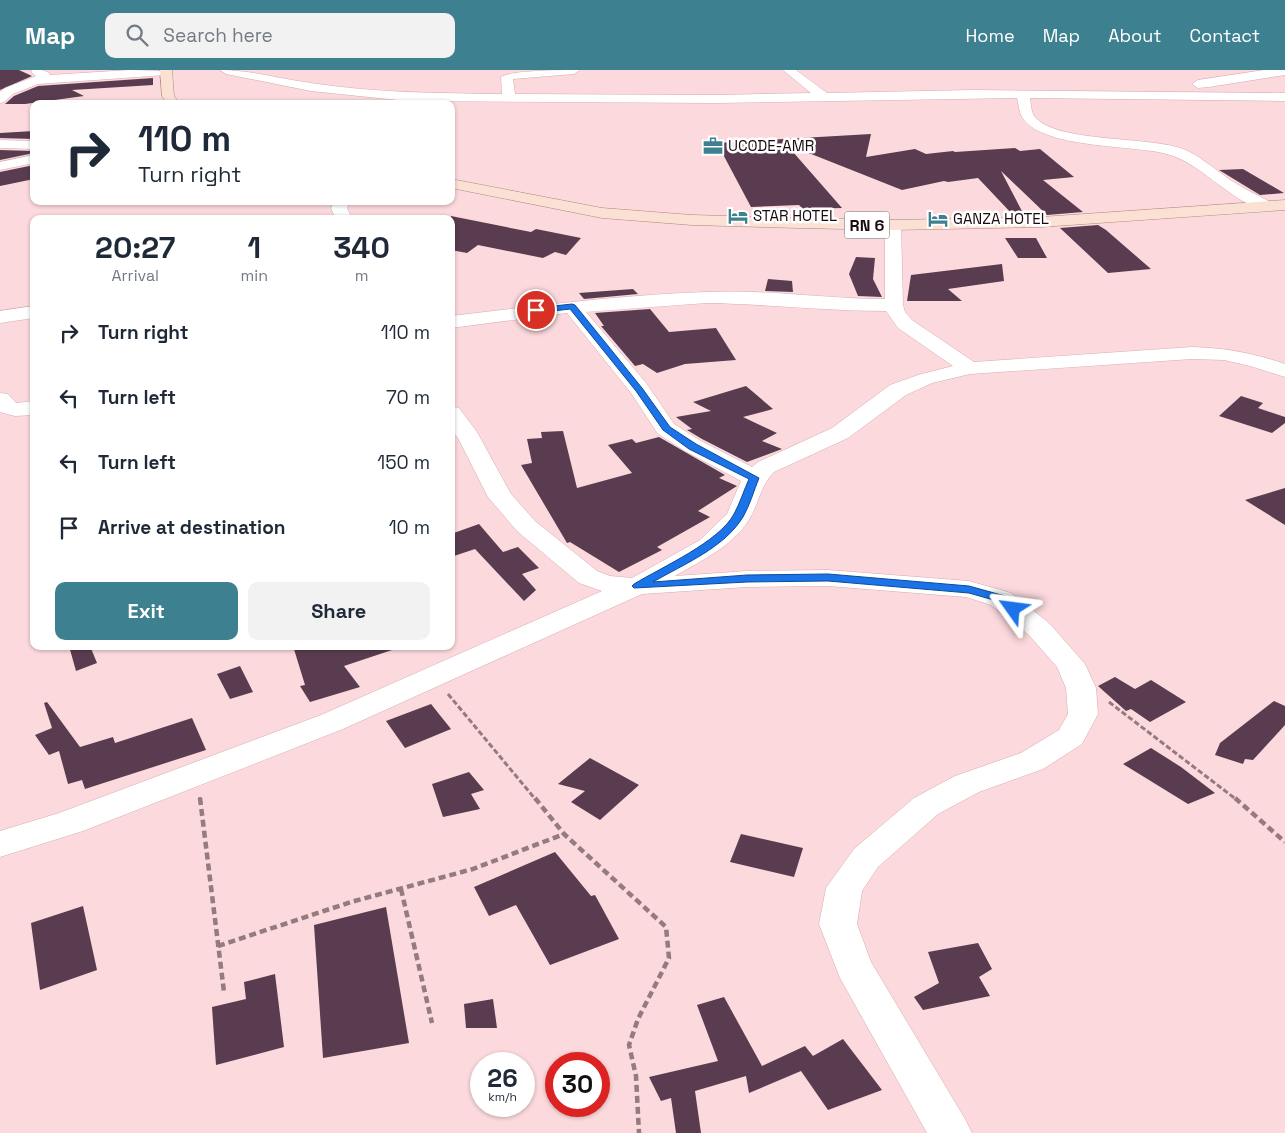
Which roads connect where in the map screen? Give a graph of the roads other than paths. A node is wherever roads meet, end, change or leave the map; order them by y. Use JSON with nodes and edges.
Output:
{"nodes":[{"id":1,"x":166,"y":70,"type":"edge"},
{"id":2,"x":226,"y":70,"type":"edge"},
{"id":3,"x":574,"y":70,"type":"edge"},
{"id":4,"x":788,"y":70,"type":"edge"},
{"id":5,"x":1285,"y":71,"type":"edge"},
{"id":6,"x":32,"y":75,"type":"edge"},
{"id":7,"x":1023,"y":95,"type":"junction"},
{"id":8,"x":1093,"y":96,"type":"junction"},
{"id":9,"x":1285,"y":97,"type":"edge"},
{"id":10,"x":825,"y":98,"type":"junction"},
{"id":11,"x":0,"y":99,"type":"edge"},
{"id":12,"x":509,"y":99,"type":"junction"},
{"id":13,"x":171,"y":100,"type":"edge"},
{"id":14,"x":0,"y":144,"type":"edge"},
{"id":15,"x":30,"y":144,"type":"edge"},
{"id":16,"x":30,"y":160,"type":"edge"},
{"id":17,"x":0,"y":166,"type":"edge"},
{"id":18,"x":455,"y":184,"type":"edge"},
{"id":19,"x":1285,"y":205,"type":"edge"},
{"id":20,"x":1266,"y":206,"type":"junction"},
{"id":21,"x":893,"y":225,"type":"junction"},
{"id":22,"x":894,"y":305,"type":"junction"},
{"id":23,"x":572,"y":307,"type":"junction"},
{"id":24,"x":30,"y":313,"type":"edge"},
{"id":25,"x":0,"y":317,"type":"edge"},
{"id":26,"x":455,"y":322,"type":"edge"},
{"id":27,"x":970,"y":368,"type":"junction"},
{"id":28,"x":1285,"y":371,"type":"edge"},
{"id":29,"x":0,"y":399,"type":"edge"},
{"id":30,"x":30,"y":408,"type":"edge"},
{"id":31,"x":455,"y":418,"type":"edge"},
{"id":32,"x":754,"y":478,"type":"junction"},
{"id":33,"x":638,"y":586,"type":"junction"},
{"id":34,"x":0,"y":844,"type":"edge"},
{"id":35,"x":950,"y":1133,"type":"edge"}],
"edges":[{"from":1,"to":6,"type":"street"},
{"from":1,"to":13,"type":"main road"},
{"from":2,"to":12,"type":"street"},
{"from":3,"to":12,"type":"street"},
{"from":4,"to":10,"type":"street"},
{"from":5,"to":8,"type":"street"},
{"from":6,"to":11,"type":"street"},
{"from":7,"to":8,"type":"street"},
{"from":7,"to":10,"type":"street"},
{"from":7,"to":20,"type":"street"},
{"from":8,"to":9,"type":"street"},
{"from":10,"to":12,"type":"street"},
{"from":14,"to":15,"type":"street"},
{"from":16,"to":17,"type":"street"},
{"from":18,"to":21,"type":"main road","number":"RN 6"},
{"from":19,"to":20,"type":"main road","number":"RN 6"},
{"from":20,"to":21,"type":"main road","number":"RN 6"},
{"from":21,"to":22,"type":"street"},
{"from":22,"to":23,"type":"street"},
{"from":22,"to":27,"type":"street"},
{"from":23,"to":26,"type":"street"},
{"from":23,"to":32,"type":"street"},
{"from":24,"to":25,"type":"street"},
{"from":27,"to":28,"type":"street"},
{"from":27,"to":32,"type":"street"},
{"from":29,"to":30,"type":"street"},
{"from":31,"to":33,"type":"street"},
{"from":32,"to":33,"type":"street"},
{"from":33,"to":34,"type":"street"},
{"from":33,"to":35,"type":"street"}]}
